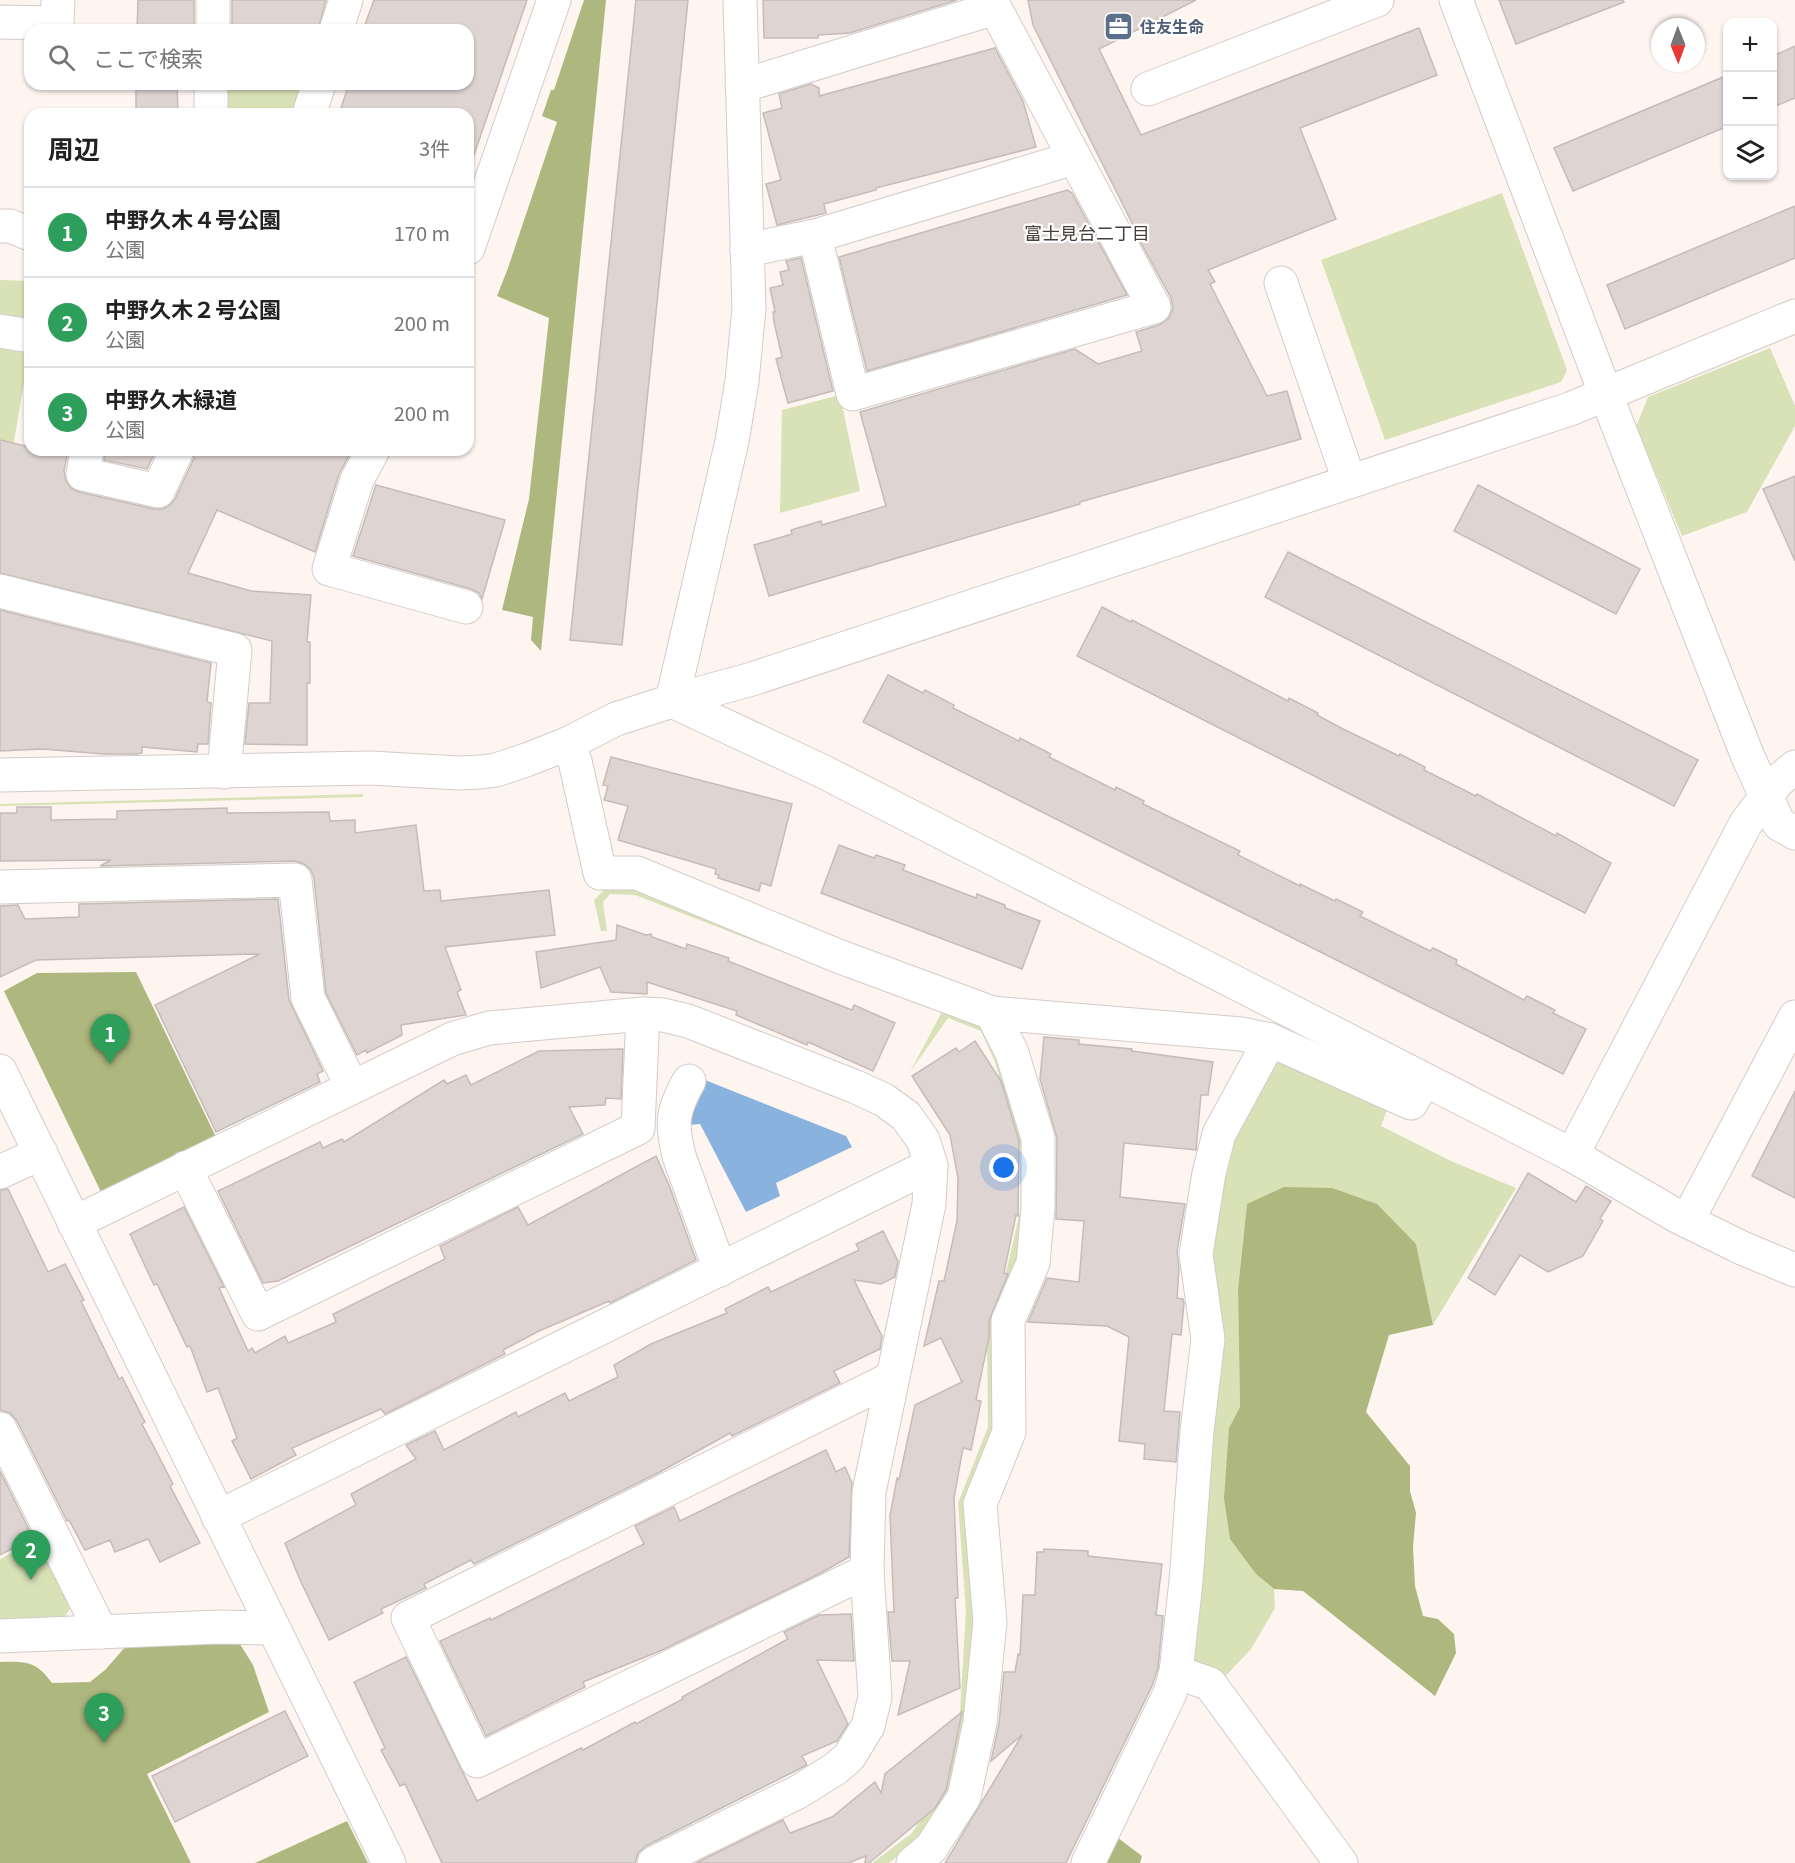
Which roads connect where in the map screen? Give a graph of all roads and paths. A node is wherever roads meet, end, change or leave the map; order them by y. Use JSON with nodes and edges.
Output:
{"nodes":[{"id":1,"x":58,"y":0,"type":"edge"},
{"id":2,"x":213,"y":0,"type":"edge"},
{"id":3,"x":346,"y":0,"type":"edge"},
{"id":4,"x":554,"y":0,"type":"edge"},
{"id":5,"x":740,"y":0,"type":"edge"},
{"id":6,"x":1377,"y":0,"type":"edge"},
{"id":7,"x":1456,"y":0,"type":"edge"},
{"id":8,"x":0,"y":21,"type":"edge"},
{"id":9,"x":213,"y":24,"type":"edge"},
{"id":10,"x":338,"y":24,"type":"edge"},
{"id":11,"x":742,"y":86,"type":"junction"},
{"id":12,"x":1148,"y":89,"type":"dead end"},
{"id":13,"x":212,"y":90,"type":"edge"},
{"id":14,"x":317,"y":90,"type":"edge"},
{"id":15,"x":211,"y":108,"type":"edge"},
{"id":16,"x":311,"y":108,"type":"edge"},
{"id":17,"x":1074,"y":158,"type":"junction"},
{"id":18,"x":0,"y":226,"type":"edge"},
{"id":19,"x":474,"y":231,"type":"edge"},
{"id":20,"x":24,"y":232,"type":"edge"},
{"id":21,"x":815,"y":236,"type":"junction"},
{"id":22,"x":747,"y":250,"type":"junction"},
{"id":23,"x":1281,"y":283,"type":"dead end"},
{"id":24,"x":1795,"y":316,"type":"edge"},
{"id":25,"x":0,"y":331,"type":"edge"},
{"id":26,"x":24,"y":335,"type":"edge"},
{"id":27,"x":1606,"y":395,"type":"junction"},
{"id":28,"x":86,"y":456,"type":"edge"},
{"id":29,"x":174,"y":456,"type":"edge"},
{"id":30,"x":370,"y":456,"type":"edge"},
{"id":31,"x":1350,"y":480,"type":"junction"},
{"id":32,"x":0,"y":591,"type":"edge"},
{"id":33,"x":466,"y":607,"type":"dead end"},
{"id":34,"x":672,"y":701,"type":"junction"},
{"id":35,"x":567,"y":744,"type":"junction"},
{"id":36,"x":1795,"y":767,"type":"edge"},
{"id":37,"x":224,"y":772,"type":"junction"},
{"id":38,"x":0,"y":775,"type":"edge"},
{"id":39,"x":1766,"y":798,"type":"junction"},
{"id":40,"x":1795,"y":833,"type":"edge"},
{"id":41,"x":0,"y":887,"type":"edge"},
{"id":42,"x":992,"y":1012,"type":"junction"},
{"id":43,"x":643,"y":1014,"type":"junction"},
{"id":44,"x":1795,"y":1017,"type":"edge"},
{"id":45,"x":1270,"y":1040,"type":"junction"},
{"id":46,"x":0,"y":1071,"type":"edge"},
{"id":47,"x":689,"y":1081,"type":"dead end"},
{"id":48,"x":1424,"y":1081,"type":"junction"},
{"id":49,"x":352,"y":1087,"type":"junction"},
{"id":50,"x":41,"y":1153,"type":"junction"},
{"id":51,"x":1572,"y":1155,"type":"junction"},
{"id":52,"x":931,"y":1165,"type":"junction"},
{"id":53,"x":185,"y":1168,"type":"junction"},
{"id":54,"x":0,"y":1173,"type":"edge"},
{"id":55,"x":1687,"y":1221,"type":"junction"},
{"id":56,"x":74,"y":1223,"type":"junction"},
{"id":57,"x":720,"y":1270,"type":"junction"},
{"id":58,"x":1795,"y":1270,"type":"edge"},
{"id":59,"x":892,"y":1378,"type":"junction"},
{"id":60,"x":0,"y":1429,"type":"edge"},
{"id":61,"x":218,"y":1517,"type":"junction"},
{"id":62,"x":867,"y":1571,"type":"junction"},
{"id":63,"x":273,"y":1628,"type":"junction"},
{"id":64,"x":101,"y":1632,"type":"junction"},
{"id":65,"x":0,"y":1636,"type":"edge"},
{"id":66,"x":1176,"y":1672,"type":"junction"},
{"id":67,"x":389,"y":1863,"type":"edge"},
{"id":68,"x":654,"y":1863,"type":"edge"},
{"id":69,"x":913,"y":1863,"type":"edge"},
{"id":70,"x":1088,"y":1863,"type":"edge"},
{"id":71,"x":1341,"y":1863,"type":"edge"}],
"edges":[{"from":1,"to":8,"type":"street"},
{"from":2,"to":9,"type":"street"},
{"from":3,"to":10,"type":"street"},
{"from":4,"to":19,"type":"street"},
{"from":5,"to":11,"type":"street"},
{"from":6,"to":12,"type":"street"},
{"from":7,"to":27,"type":"street"},
{"from":11,"to":17,"type":"street"},
{"from":11,"to":22,"type":"street"},
{"from":13,"to":15,"type":"street"},
{"from":14,"to":16,"type":"street"},
{"from":17,"to":21,"type":"street"},
{"from":17,"to":21,"type":"street"},
{"from":18,"to":20,"type":"street"},
{"from":21,"to":22,"type":"street"},
{"from":22,"to":34,"type":"street"},
{"from":23,"to":31,"type":"street"},
{"from":24,"to":27,"type":"street"},
{"from":25,"to":26,"type":"street"},
{"from":27,"to":31,"type":"street"},
{"from":27,"to":39,"type":"street"},
{"from":28,"to":29,"type":"street"},
{"from":30,"to":33,"type":"street"},
{"from":31,"to":34,"type":"street"},
{"from":32,"to":37,"type":"street"},
{"from":34,"to":35,"type":"street"},
{"from":34,"to":48,"type":"street"},
{"from":35,"to":37,"type":"street"},
{"from":35,"to":42,"type":"street"},
{"from":36,"to":39,"type":"street"},
{"from":37,"to":38,"type":"street"},
{"from":39,"to":40,"type":"street"},
{"from":39,"to":51,"type":"street"},
{"from":41,"to":49,"type":"street"},
{"from":42,"to":45,"type":"street"},
{"from":42,"to":69,"type":"street"},
{"from":43,"to":49,"type":"street"},
{"from":43,"to":52,"type":"street"},
{"from":43,"to":53,"type":"street"},
{"from":44,"to":55,"type":"street"},
{"from":45,"to":48,"type":"street"},
{"from":45,"to":66,"type":"street"},
{"from":46,"to":50,"type":"street"},
{"from":47,"to":57,"type":"street"},
{"from":48,"to":51,"type":"street"},
{"from":49,"to":53,"type":"street"},
{"from":50,"to":54,"type":"street"},
{"from":50,"to":56,"type":"street"},
{"from":51,"to":55,"type":"street"},
{"from":52,"to":57,"type":"street"},
{"from":52,"to":59,"type":"street"},
{"from":53,"to":56,"type":"street"},
{"from":55,"to":58,"type":"street"},
{"from":56,"to":61,"type":"street"},
{"from":57,"to":61,"type":"street"},
{"from":59,"to":62,"type":"street"},
{"from":59,"to":62,"type":"street"},
{"from":60,"to":64,"type":"street"},
{"from":61,"to":63,"type":"street"},
{"from":62,"to":68,"type":"street"},
{"from":63,"to":64,"type":"street"},
{"from":63,"to":67,"type":"street"},
{"from":64,"to":65,"type":"street"},
{"from":66,"to":70,"type":"street"},
{"from":66,"to":71,"type":"street"}]}
